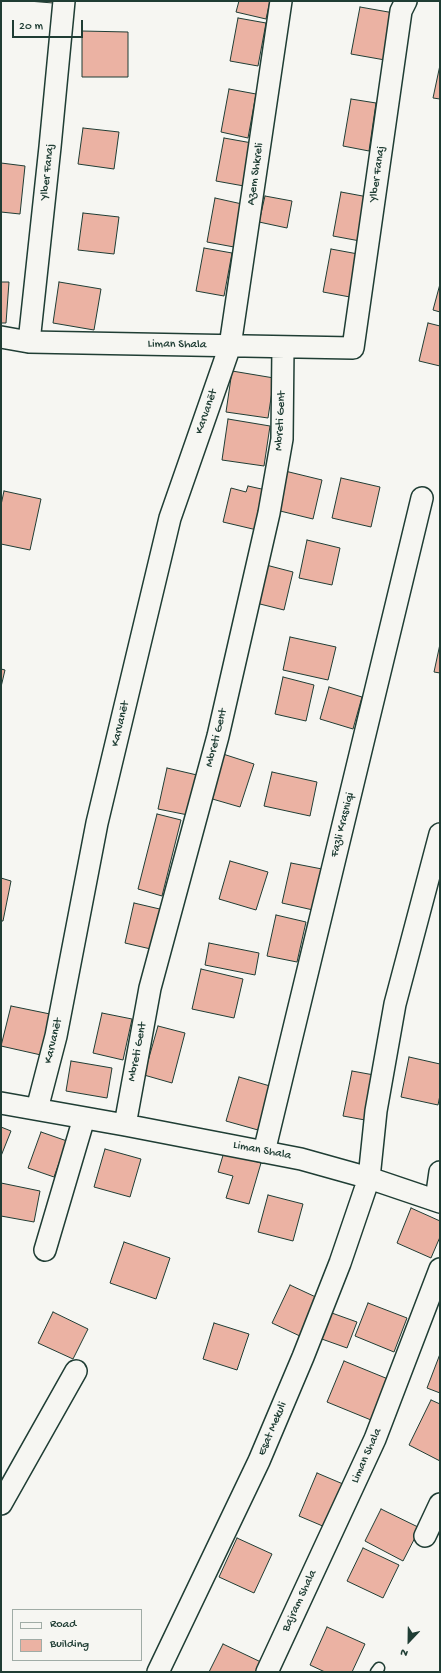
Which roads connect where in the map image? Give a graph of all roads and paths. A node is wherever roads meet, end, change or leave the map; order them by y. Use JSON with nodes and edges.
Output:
{"nodes":[{"id":1,"x":64,"y":1,"type":"edge"},
{"id":2,"x":281,"y":1,"type":"edge"},
{"id":3,"x":406,"y":1,"type":"edge"},
{"id":4,"x":1,"y":336,"type":"edge"},
{"id":5,"x":29,"y":342,"type":"junction"},
{"id":6,"x":230,"y":346,"type":"junction"},
{"id":7,"x":283,"y":347,"type":"junction"},
{"id":8,"x":353,"y":348,"type":"joint"},
{"id":9,"x":422,"y":498,"type":"dead end"},
{"id":10,"x":440,"y":834,"type":"edge"},
{"id":11,"x":1,"y":1103,"type":"edge"},
{"id":12,"x":37,"y":1109,"type":"junction"},
{"id":13,"x":84,"y":1118,"type":"junction"},
{"id":14,"x":125,"y":1125,"type":"junction"},
{"id":15,"x":264,"y":1152,"type":"junction"},
{"id":16,"x":440,"y":1172,"type":"edge"},
{"id":17,"x":369,"y":1178,"type":"junction"},
{"id":18,"x":438,"y":1201,"type":"edge"},
{"id":19,"x":45,"y":1250,"type":"dead end"},
{"id":20,"x":440,"y":1268,"type":"edge"},
{"id":21,"x":76,"y":1371,"type":"dead end"},
{"id":22,"x":1,"y":1504,"type":"edge"},
{"id":23,"x":440,"y":1504,"type":"edge"},
{"id":24,"x":333,"y":1531,"type":"joint"},
{"id":25,"x":425,"y":1536,"type":"dead end"},
{"id":26,"x":158,"y":1672,"type":"edge"},
{"id":27,"x":267,"y":1672,"type":"edge"}],
"edges":[{"from":1,"to":5,"type":"street","name":"Ylber Fanaj"},
{"from":2,"to":6,"type":"street","name":"Azem Shkreli"},
{"from":3,"to":8,"type":"street","name":"Ylber Fanaj"},
{"from":4,"to":5,"type":"street","name":"Liman Shala"},
{"from":5,"to":6,"type":"street","name":"Liman Shala"},
{"from":6,"to":7,"type":"street","name":"Liman Shala"},
{"from":6,"to":12,"type":"street","name":"Karvanët"},
{"from":7,"to":8,"type":"street","name":"Liman Shala"},
{"from":7,"to":14,"type":"street","name":"Mbreti Gent"},
{"from":9,"to":15,"type":"street","name":"Fazli Krasniqi"},
{"from":10,"to":17,"type":"street","name":"Esat Mekuli"},
{"from":11,"to":12,"type":"street","name":"Liman Shala"},
{"from":12,"to":13,"type":"street","name":"Liman Shala"},
{"from":13,"to":14,"type":"street","name":"Liman Shala"},
{"from":13,"to":19,"type":"street"},
{"from":14,"to":15,"type":"street","name":"Liman Shala"},
{"from":15,"to":17,"type":"street","name":"Liman Shala"},
{"from":16,"to":18,"type":"street","name":"Liman Shala"},
{"from":17,"to":18,"type":"street","name":"Liman Shala"},
{"from":17,"to":26,"type":"street","name":"Esat Mekuli"},
{"from":20,"to":24,"type":"street","name":"Liman Shala"},
{"from":21,"to":22,"type":"street"},
{"from":23,"to":25,"type":"street"},
{"from":24,"to":27,"type":"street","name":"Bajram Shala"}]}
